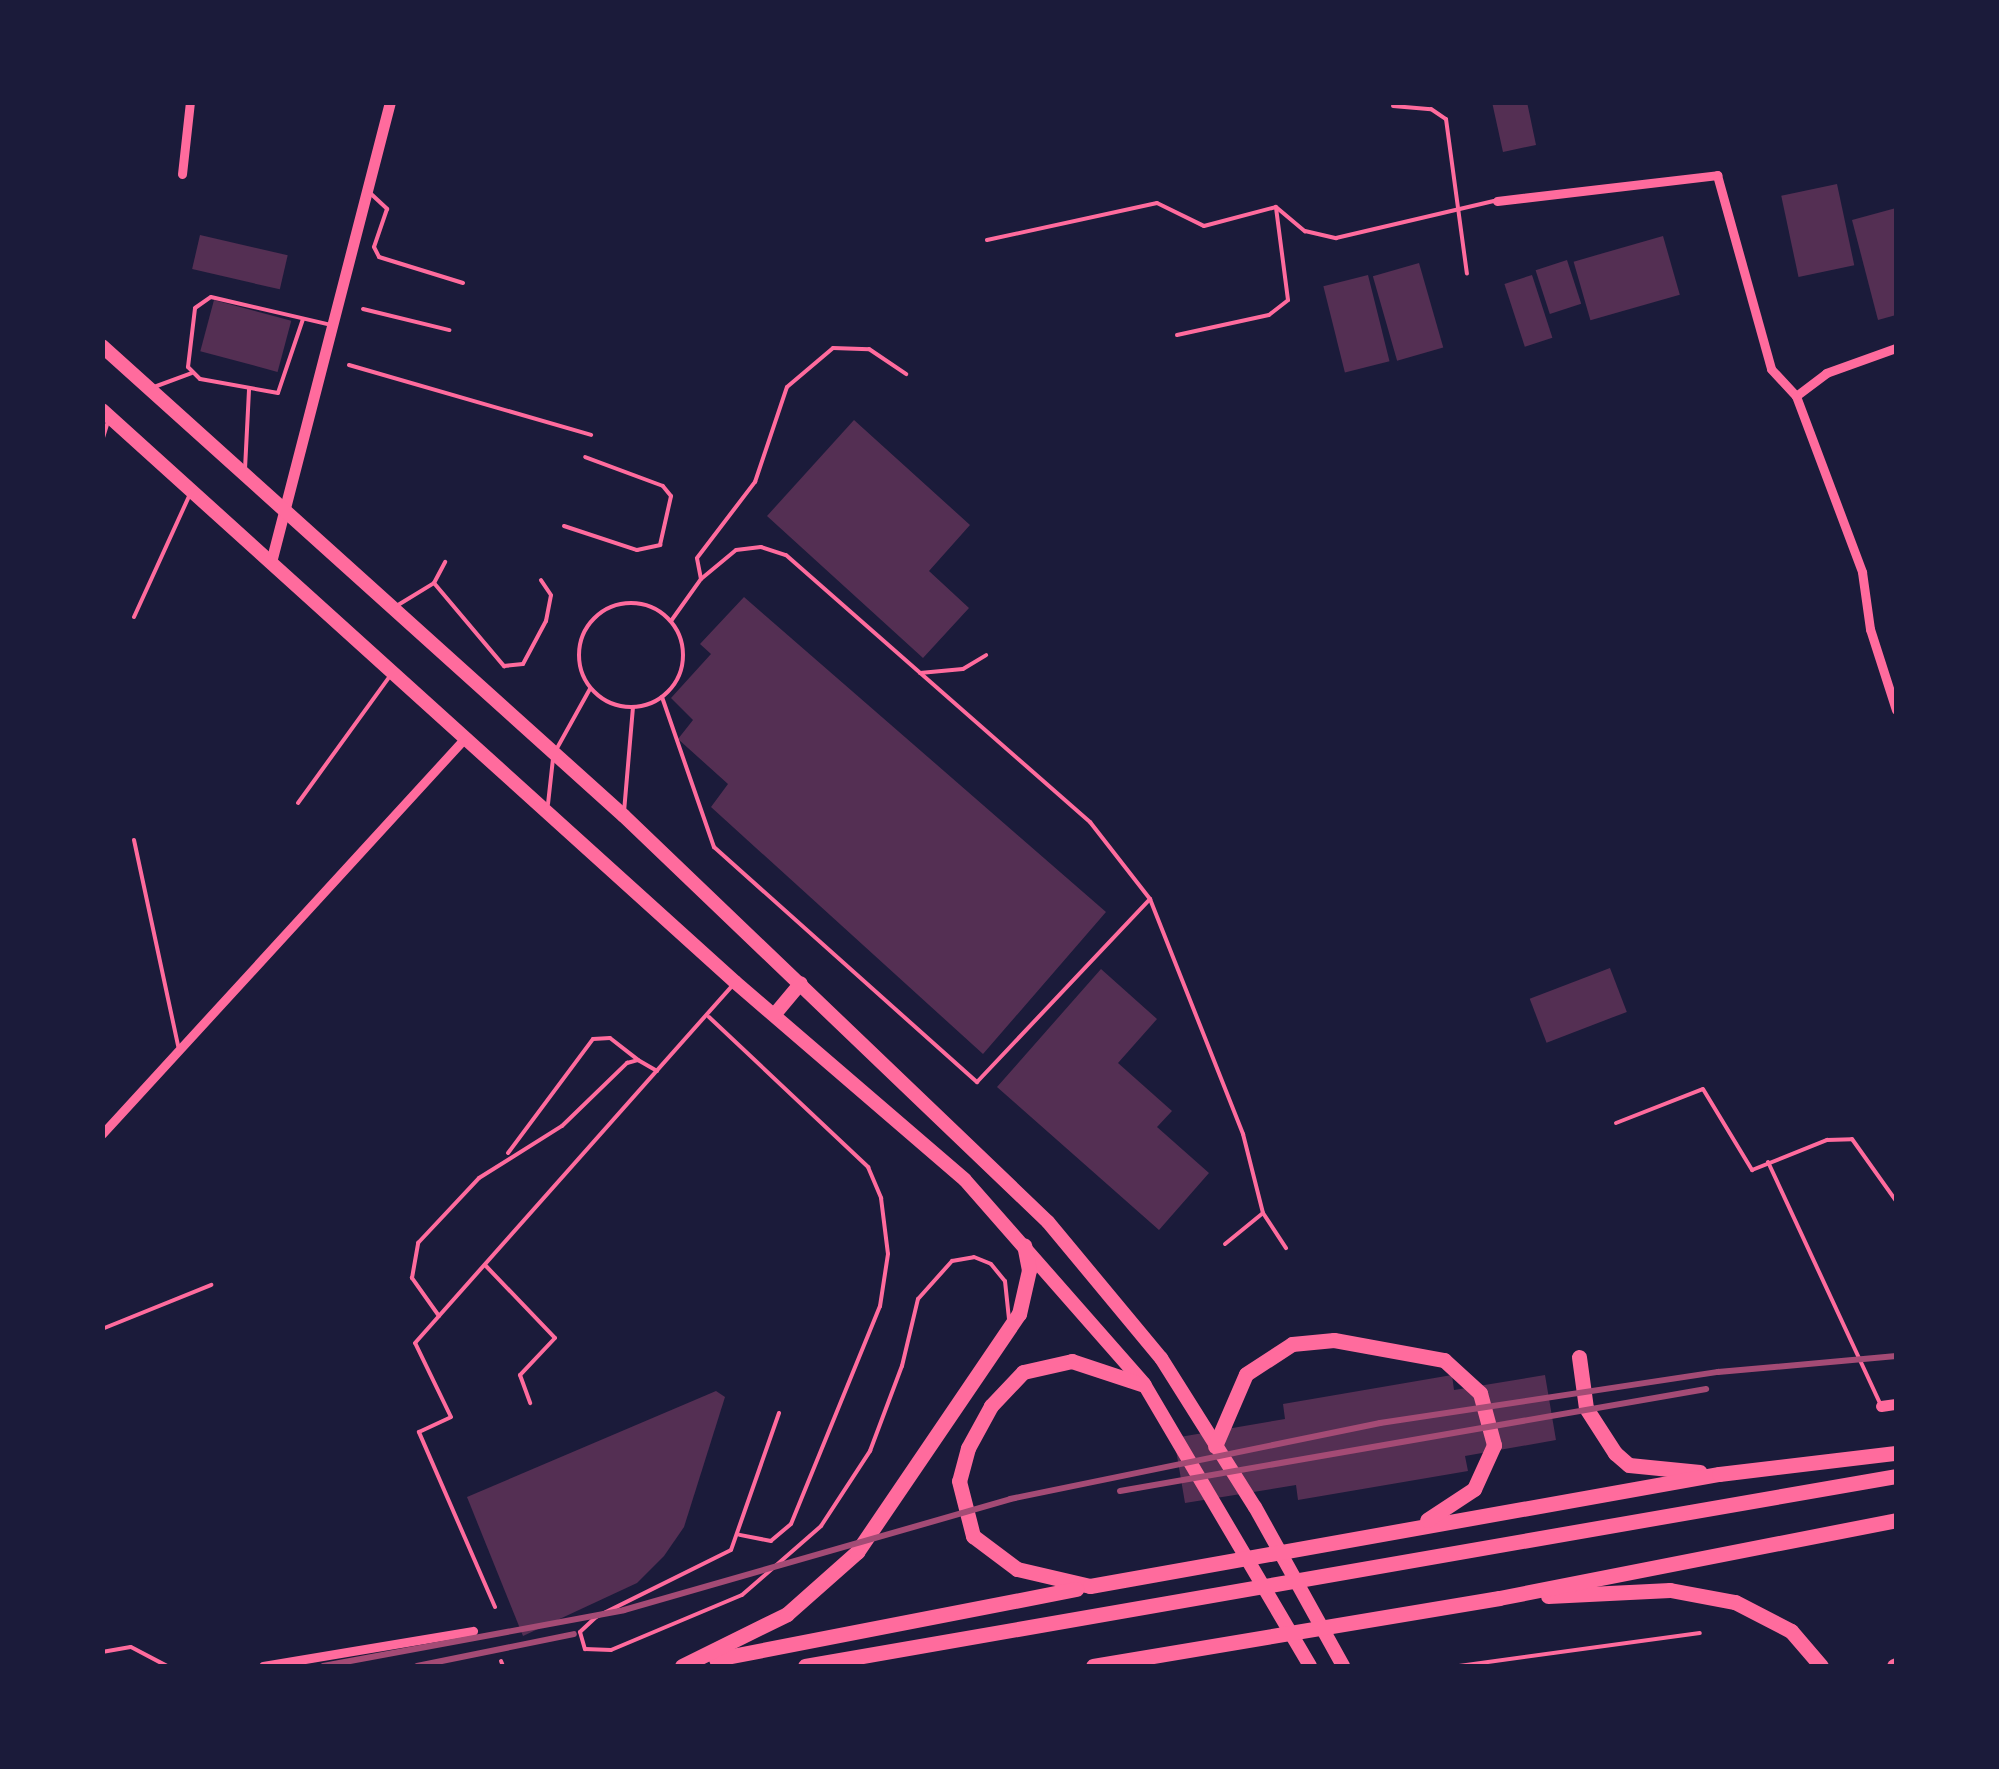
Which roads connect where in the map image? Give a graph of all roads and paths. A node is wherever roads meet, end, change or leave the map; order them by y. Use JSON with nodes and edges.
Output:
{"nodes":[{"id":1,"x":190,"y":102,"type":"edge"},
{"id":2,"x":390,"y":102,"type":"edge"},
{"id":3,"x":1393,"y":106,"type":"dead end"},
{"id":4,"x":182,"y":174,"type":"dead end"},
{"id":5,"x":367,"y":191,"type":"junction"},
{"id":6,"x":1497,"y":200,"type":"joint"},
{"id":7,"x":1276,"y":207,"type":"junction"},
{"id":8,"x":1456,"y":210,"type":"junction"},
{"id":9,"x":987,"y":240,"type":"dead end"},
{"id":10,"x":1468,"y":274,"type":"dead end"},
{"id":11,"x":463,"y":283,"type":"dead end"},
{"id":12,"x":363,"y":309,"type":"dead end"},
{"id":13,"x":303,"y":319,"type":"junction"},
{"id":14,"x":332,"y":325,"type":"junction"},
{"id":15,"x":449,"y":330,"type":"dead end"},
{"id":16,"x":1177,"y":335,"type":"dead end"},
{"id":17,"x":102,"y":346,"type":"edge"},
{"id":18,"x":1896,"y":348,"type":"edge"},
{"id":19,"x":350,"y":365,"type":"dead end"},
{"id":20,"x":192,"y":373,"type":"junction"},
{"id":21,"x":906,"y":374,"type":"dead end"},
{"id":22,"x":150,"y":389,"type":"junction"},
{"id":23,"x":249,"y":389,"type":"junction"},
{"id":24,"x":1796,"y":396,"type":"junction"},
{"id":25,"x":106,"y":413,"type":"edge"},
{"id":26,"x":591,"y":435,"type":"dead end"},
{"id":27,"x":102,"y":441,"type":"edge"},
{"id":28,"x":584,"y":457,"type":"dead end"},
{"id":29,"x":245,"y":472,"type":"junction"},
{"id":30,"x":192,"y":490,"type":"junction"},
{"id":31,"x":286,"y":508,"type":"junction"},
{"id":32,"x":564,"y":526,"type":"dead end"},
{"id":33,"x":271,"y":562,"type":"junction"},
{"id":34,"x":444,"y":562,"type":"dead end"},
{"id":35,"x":701,"y":578,"type":"junction"},
{"id":36,"x":541,"y":580,"type":"dead end"},
{"id":37,"x":434,"y":583,"type":"junction"},
{"id":38,"x":394,"y":608,"type":"junction"},
{"id":39,"x":134,"y":616,"type":"dead end"},
{"id":40,"x":671,"y":621,"type":"junction"},
{"id":41,"x":986,"y":654,"type":"dead end"},
{"id":42,"x":393,"y":672,"type":"junction"},
{"id":43,"x":920,"y":673,"type":"junction"},
{"id":44,"x":590,"y":688,"type":"junction"},
{"id":45,"x":662,"y":698,"type":"junction"},
{"id":46,"x":633,"y":708,"type":"junction"},
{"id":47,"x":1896,"y":710,"type":"edge"},
{"id":48,"x":466,"y":736,"type":"junction"},
{"id":49,"x":554,"y":753,"type":"junction"},
{"id":50,"x":298,"y":803,"type":"dead end"},
{"id":51,"x":548,"y":813,"type":"junction"},
{"id":52,"x":624,"y":816,"type":"junction"},
{"id":53,"x":134,"y":840,"type":"dead end"},
{"id":54,"x":1150,"y":899,"type":"junction"},
{"id":55,"x":736,"y":982,"type":"junction"},
{"id":56,"x":801,"y":983,"type":"junction"},
{"id":57,"x":775,"y":1014,"type":"junction"},
{"id":58,"x":707,"y":1016,"type":"junction"},
{"id":59,"x":179,"y":1051,"type":"junction"},
{"id":60,"x":638,"y":1060,"type":"junction"},
{"id":61,"x":657,"y":1071,"type":"junction"},
{"id":62,"x":1616,"y":1123,"type":"dead end"},
{"id":63,"x":102,"y":1134,"type":"edge"},
{"id":64,"x":506,"y":1156,"type":"junction"},
{"id":65,"x":1768,"y":1162,"type":"junction"},
{"id":66,"x":1896,"y":1201,"type":"edge"},
{"id":67,"x":1263,"y":1213,"type":"junction"},
{"id":68,"x":1225,"y":1244,"type":"dead end"},
{"id":69,"x":1024,"y":1245,"type":"junction"},
{"id":70,"x":1286,"y":1248,"type":"dead end"},
{"id":71,"x":484,"y":1265,"type":"junction"},
{"id":72,"x":211,"y":1285,"type":"dead end"},
{"id":73,"x":439,"y":1316,"type":"junction"},
{"id":74,"x":102,"y":1330,"type":"edge"},
{"id":75,"x":1009,"y":1330,"type":"junction"},
{"id":76,"x":1579,"y":1357,"type":"dead end"},
{"id":77,"x":1144,"y":1385,"type":"junction"},
{"id":78,"x":530,"y":1403,"type":"dead end"},
{"id":79,"x":1896,"y":1404,"type":"edge"},
{"id":80,"x":1881,"y":1406,"type":"joint"},
{"id":81,"x":780,"y":1413,"type":"dead end"},
{"id":82,"x":1216,"y":1446,"type":"junction"},
{"id":83,"x":1896,"y":1453,"type":"edge"},
{"id":84,"x":1719,"y":1474,"type":"junction"},
{"id":85,"x":1896,"y":1476,"type":"edge"},
{"id":86,"x":1236,"y":1479,"type":"junction"},
{"id":87,"x":1212,"y":1494,"type":"junction"},
{"id":88,"x":1896,"y":1520,"type":"edge"},
{"id":89,"x":1412,"y":1528,"type":"junction"},
{"id":90,"x":740,"y":1534,"type":"junction"},
{"id":91,"x":1090,"y":1586,"type":"junction"},
{"id":92,"x":1499,"y":1598,"type":"junction"},
{"id":93,"x":495,"y":1607,"type":"dead end"},
{"id":94,"x":473,"y":1632,"type":"dead end"},
{"id":95,"x":1700,"y":1633,"type":"dead end"},
{"id":96,"x":102,"y":1652,"type":"edge"},
{"id":97,"x":689,"y":1665,"type":"edge"},
{"id":98,"x":167,"y":1666,"type":"edge"},
{"id":99,"x":263,"y":1666,"type":"edge"},
{"id":100,"x":805,"y":1666,"type":"edge"},
{"id":101,"x":1092,"y":1666,"type":"edge"},
{"id":102,"x":1310,"y":1666,"type":"edge"},
{"id":103,"x":1343,"y":1666,"type":"edge"},
{"id":104,"x":1459,"y":1666,"type":"edge"},
{"id":105,"x":1822,"y":1666,"type":"edge"}],
"edges":[{"from":1,"to":4,"type":"street"},
{"from":2,"to":5,"type":"street"},
{"from":3,"to":8,"type":"lane"},
{"from":5,"to":11,"type":"lane"},
{"from":5,"to":14,"type":"street"},
{"from":6,"to":8,"type":"lane"},
{"from":6,"to":24,"type":"street"},
{"from":7,"to":8,"type":"lane"},
{"from":7,"to":9,"type":"lane"},
{"from":7,"to":16,"type":"lane"},
{"from":8,"to":10,"type":"lane"},
{"from":12,"to":15,"type":"lane"},
{"from":13,"to":14,"type":"lane"},
{"from":13,"to":20,"type":"lane"},
{"from":13,"to":23,"type":"lane"},
{"from":14,"to":31,"type":"street"},
{"from":17,"to":22,"type":"main road"},
{"from":18,"to":24,"type":"street"},
{"from":19,"to":26,"type":"lane"},
{"from":20,"to":22,"type":"lane"},
{"from":20,"to":23,"type":"lane"},
{"from":21,"to":35,"type":"lane"},
{"from":22,"to":29,"type":"main road"},
{"from":23,"to":29,"type":"lane"},
{"from":24,"to":47,"type":"street"},
{"from":25,"to":27,"type":"lane"},
{"from":25,"to":30,"type":"main road"},
{"from":28,"to":32,"type":"lane"},
{"from":29,"to":31,"type":"main road"},
{"from":30,"to":33,"type":"main road"},
{"from":30,"to":39,"type":"lane"},
{"from":31,"to":33,"type":"street"},
{"from":31,"to":38,"type":"main road"},
{"from":33,"to":42,"type":"main road"},
{"from":34,"to":37,"type":"lane"},
{"from":35,"to":40,"type":"lane"},
{"from":35,"to":43,"type":"lane"},
{"from":36,"to":37,"type":"lane"},
{"from":37,"to":38,"type":"lane"},
{"from":38,"to":49,"type":"main road"},
{"from":40,"to":44,"type":"lane"},
{"from":40,"to":45,"type":"lane"},
{"from":41,"to":43,"type":"lane"},
{"from":42,"to":48,"type":"main road"},
{"from":42,"to":50,"type":"lane"},
{"from":43,"to":54,"type":"lane"},
{"from":44,"to":46,"type":"lane"},
{"from":44,"to":49,"type":"lane"},
{"from":45,"to":46,"type":"lane"},
{"from":45,"to":54,"type":"lane"},
{"from":46,"to":52,"type":"lane"},
{"from":48,"to":51,"type":"main road"},
{"from":48,"to":59,"type":"street"},
{"from":49,"to":51,"type":"lane"},
{"from":49,"to":52,"type":"main road"},
{"from":51,"to":55,"type":"main road"},
{"from":52,"to":56,"type":"main road"},
{"from":53,"to":59,"type":"lane"},
{"from":54,"to":67,"type":"lane"},
{"from":55,"to":57,"type":"main road"},
{"from":55,"to":58,"type":"lane"},
{"from":56,"to":57,"type":"main road"},
{"from":56,"to":82,"type":"main road"},
{"from":57,"to":69,"type":"main road"},
{"from":58,"to":61,"type":"lane"},
{"from":58,"to":90,"type":"lane"},
{"from":59,"to":63,"type":"street"},
{"from":60,"to":61,"type":"lane"},
{"from":60,"to":64,"type":"lane"},
{"from":60,"to":64,"type":"lane"},
{"from":61,"to":71,"type":"lane"},
{"from":62,"to":65,"type":"lane"},
{"from":64,"to":73,"type":"lane"},
{"from":65,"to":66,"type":"lane"},
{"from":65,"to":80,"type":"lane"},
{"from":67,"to":68,"type":"lane"},
{"from":67,"to":70,"type":"lane"},
{"from":69,"to":75,"type":"highway"},
{"from":69,"to":77,"type":"main road"},
{"from":71,"to":73,"type":"lane"},
{"from":71,"to":78,"type":"lane"},
{"from":72,"to":74,"type":"lane"},
{"from":73,"to":93,"type":"lane"},
{"from":75,"to":90,"type":"lane"},
{"from":75,"to":97,"type":"highway"},
{"from":76,"to":84,"type":"highway"},
{"from":77,"to":87,"type":"main road"},
{"from":77,"to":91,"type":"highway"},
{"from":79,"to":80,"type":"street"},
{"from":81,"to":90,"type":"lane"},
{"from":82,"to":86,"type":"main road"},
{"from":82,"to":89,"type":"highway"},
{"from":83,"to":84,"type":"highway"},
{"from":84,"to":89,"type":"highway"},
{"from":85,"to":100,"type":"highway"},
{"from":86,"to":87,"type":"main road"},
{"from":86,"to":103,"type":"main road"},
{"from":87,"to":102,"type":"main road"},
{"from":88,"to":92,"type":"highway"},
{"from":89,"to":91,"type":"highway"},
{"from":91,"to":97,"type":"highway"},
{"from":92,"to":101,"type":"highway"},
{"from":92,"to":105,"type":"highway"},
{"from":94,"to":99,"type":"street"},
{"from":95,"to":104,"type":"path"},
{"from":96,"to":98,"type":"lane"}]}
